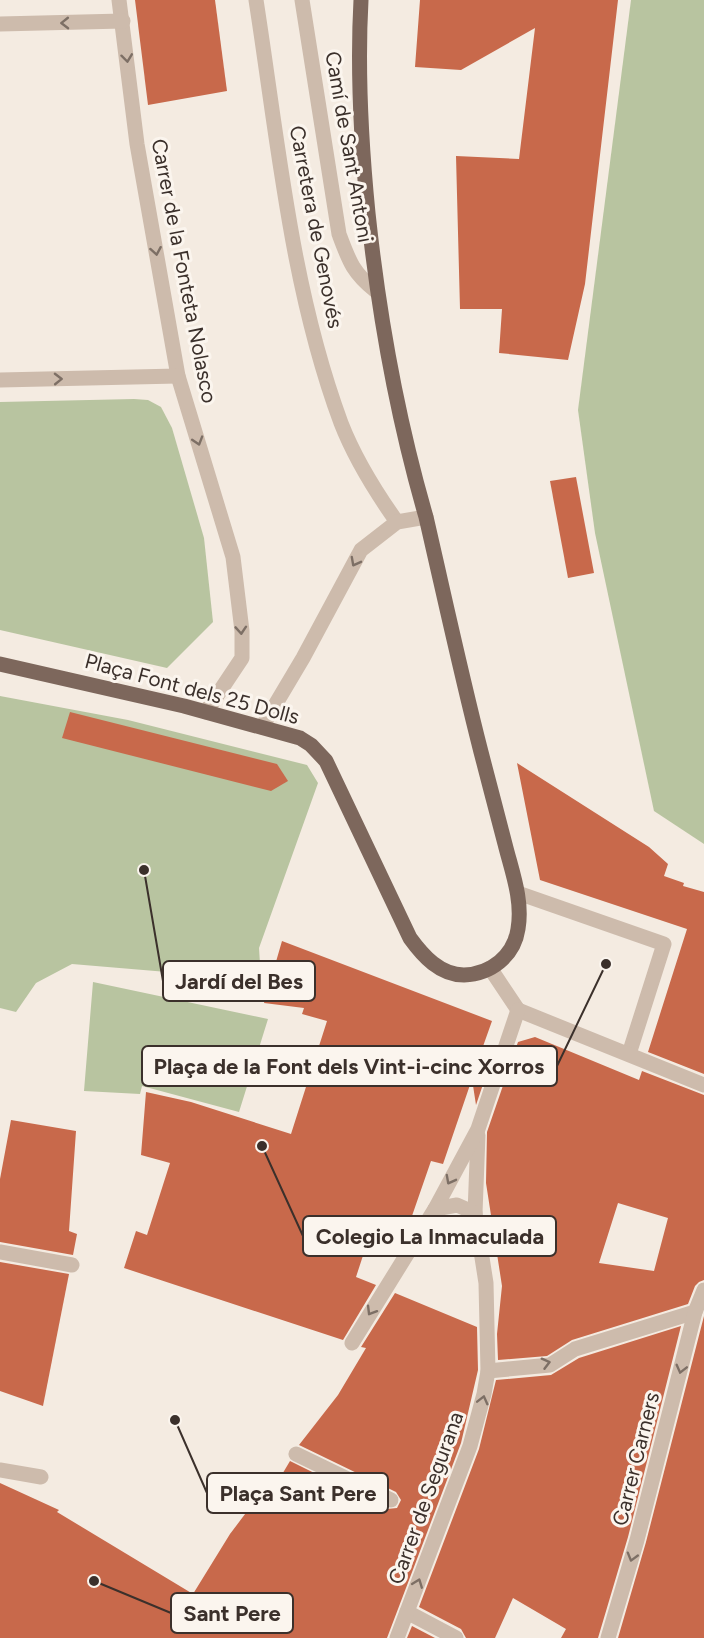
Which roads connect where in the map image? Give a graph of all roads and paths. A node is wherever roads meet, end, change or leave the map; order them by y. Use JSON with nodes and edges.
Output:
{"nodes":[{"id":1,"x":119,"y":0,"type":"edge"},
{"id":2,"x":256,"y":0,"type":"edge"},
{"id":3,"x":302,"y":0,"type":"edge"},
{"id":4,"x":361,"y":0,"type":"edge"},
{"id":5,"x":123,"y":21,"type":"junction"},
{"id":6,"x":0,"y":24,"type":"edge"},
{"id":7,"x":376,"y":291,"type":"junction"},
{"id":8,"x":178,"y":376,"type":"junction"},
{"id":9,"x":0,"y":380,"type":"edge"},
{"id":10,"x":426,"y":517,"type":"junction"},
{"id":11,"x":397,"y":522,"type":"junction"},
{"id":12,"x":0,"y":664,"type":"edge"},
{"id":13,"x":206,"y":712,"type":"junction"},
{"id":14,"x":262,"y":727,"type":"junction"},
{"id":15,"x":518,"y":893,"type":"junction"},
{"id":16,"x":490,"y":968,"type":"junction"},
{"id":17,"x":518,"y":1010,"type":"junction"},
{"id":18,"x":629,"y":1054,"type":"junction"},
{"id":19,"x":704,"y":1085,"type":"edge"},
{"id":20,"x":478,"y":1129,"type":"junction"},
{"id":21,"x":435,"y":1209,"type":"junction"},
{"id":22,"x":475,"y":1213,"type":"junction"},
{"id":23,"x":0,"y":1252,"type":"edge"},
{"id":24,"x":72,"y":1265,"type":"dead end"},
{"id":25,"x":704,"y":1290,"type":"edge"},
{"id":26,"x":695,"y":1312,"type":"junction"},
{"id":27,"x":352,"y":1343,"type":"dead end"},
{"id":28,"x":488,"y":1371,"type":"junction"},
{"id":29,"x":296,"y":1454,"type":"dead end"},
{"id":30,"x":0,"y":1470,"type":"edge"},
{"id":31,"x":41,"y":1477,"type":"dead end"},
{"id":32,"x":391,"y":1500,"type":"dead end"},
{"id":33,"x":407,"y":1612,"type":"junction"},
{"id":34,"x":397,"y":1638,"type":"edge"},
{"id":35,"x":456,"y":1638,"type":"edge"},
{"id":36,"x":608,"y":1638,"type":"edge"}],
"edges":[{"from":1,"to":5,"type":"street","name":"Carrer de la Fonteta Nolasco"},
{"from":2,"to":11,"type":"street","name":"Carretera de Genovés"},
{"from":3,"to":7,"type":"street","name":"Camí de Sant Antoni"},
{"from":4,"to":7,"type":"main road"},
{"from":5,"to":6,"type":"street","one_way":true},
{"from":5,"to":8,"type":"street","name":"Carrer de la Fonteta Nolasco","one_way":true},
{"from":7,"to":10,"type":"main road"},
{"from":9,"to":8,"type":"street","one_way":true},
{"from":8,"to":13,"type":"street","name":"Carrer de la Fonteta Nolasco","one_way":true},
{"from":10,"to":11,"type":"street"},
{"from":10,"to":15,"type":"main road"},
{"from":11,"to":14,"type":"street","one_way":true},
{"from":12,"to":13,"type":"main road","name":"Plaça Font dels 25 Dolls"},
{"from":13,"to":14,"type":"main road","name":"Plaça Font dels 25 Dolls"},
{"from":14,"to":16,"type":"main road","name":"Plaça Font dels 25 Dolls"},
{"from":15,"to":16,"type":"main road"},
{"from":15,"to":18,"type":"street"},
{"from":16,"to":17,"type":"street"},
{"from":17,"to":18,"type":"street"},
{"from":17,"to":20,"type":"street"},
{"from":18,"to":19,"type":"street"},
{"from":20,"to":21,"type":"street","one_way":true},
{"from":20,"to":22,"type":"street","name":"Carrer de Segurana"},
{"from":21,"to":22,"type":"street"},
{"from":21,"to":27,"type":"street","one_way":true},
{"from":22,"to":28,"type":"street","name":"Carrer de Segurana"},
{"from":23,"to":24,"type":"street"},
{"from":25,"to":26,"type":"street","name":"Carrer Carners"},
{"from":28,"to":26,"type":"street","one_way":true},
{"from":26,"to":36,"type":"street","name":"Carrer Carners","one_way":true},
{"from":33,"to":28,"type":"street","name":"Carrer de Segurana","one_way":true},
{"from":29,"to":32,"type":"street"},
{"from":30,"to":31,"type":"street"},
{"from":33,"to":34,"type":"street","name":"Carrer de Segurana"},
{"from":33,"to":35,"type":"street"}]}
